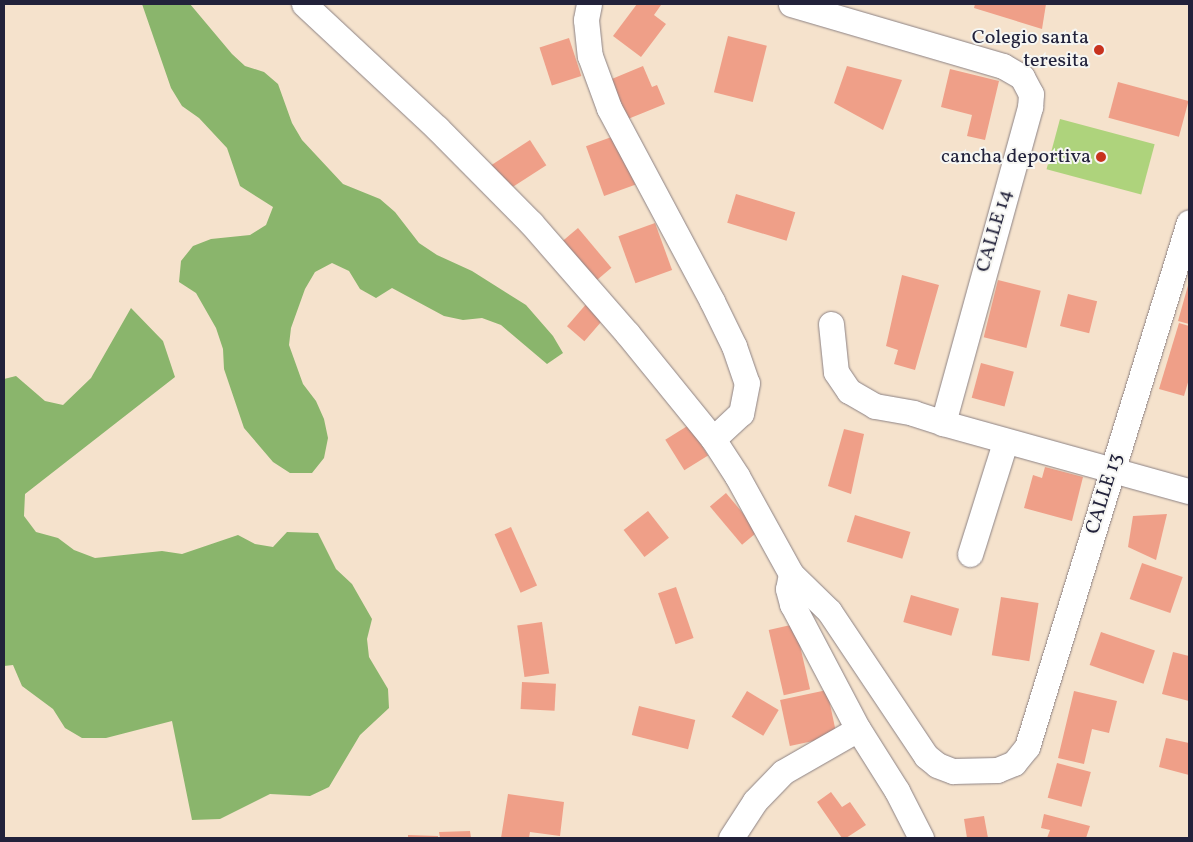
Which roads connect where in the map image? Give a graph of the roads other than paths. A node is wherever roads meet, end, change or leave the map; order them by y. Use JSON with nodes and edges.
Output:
{"nodes":[{"id":1,"x":304,"y":4,"type":"edge"},
{"id":2,"x":589,"y":4,"type":"edge"},
{"id":3,"x":791,"y":4,"type":"edge"},
{"id":4,"x":1189,"y":222,"type":"edge"},
{"id":5,"x":831,"y":324,"type":"dead end"},
{"id":6,"x":943,"y":423,"type":"junction"},
{"id":7,"x":713,"y":440,"type":"junction"},
{"id":8,"x":1005,"y":442,"type":"junction"},
{"id":9,"x":1113,"y":470,"type":"junction"},
{"id":10,"x":1189,"y":492,"type":"edge"},
{"id":11,"x":970,"y":554,"type":"dead end"},
{"id":12,"x":791,"y":574,"type":"junction"},
{"id":13,"x":858,"y":729,"type":"junction"},
{"id":14,"x":731,"y":838,"type":"edge"},
{"id":15,"x":921,"y":838,"type":"edge"}],
"edges":[{"from":1,"to":7,"type":"street"},
{"from":2,"to":7,"type":"street"},
{"from":3,"to":6,"type":"street","name":"CALLE 14"},
{"from":4,"to":9,"type":"street","name":"CALLE 13"},
{"from":5,"to":6,"type":"street"},
{"from":6,"to":8,"type":"street"},
{"from":7,"to":12,"type":"street"},
{"from":8,"to":9,"type":"street"},
{"from":8,"to":11,"type":"street"},
{"from":9,"to":10,"type":"street"},
{"from":9,"to":12,"type":"street","name":"CALLE 13"},
{"from":12,"to":13,"type":"street"},
{"from":13,"to":14,"type":"street"},
{"from":13,"to":15,"type":"street"}]}
